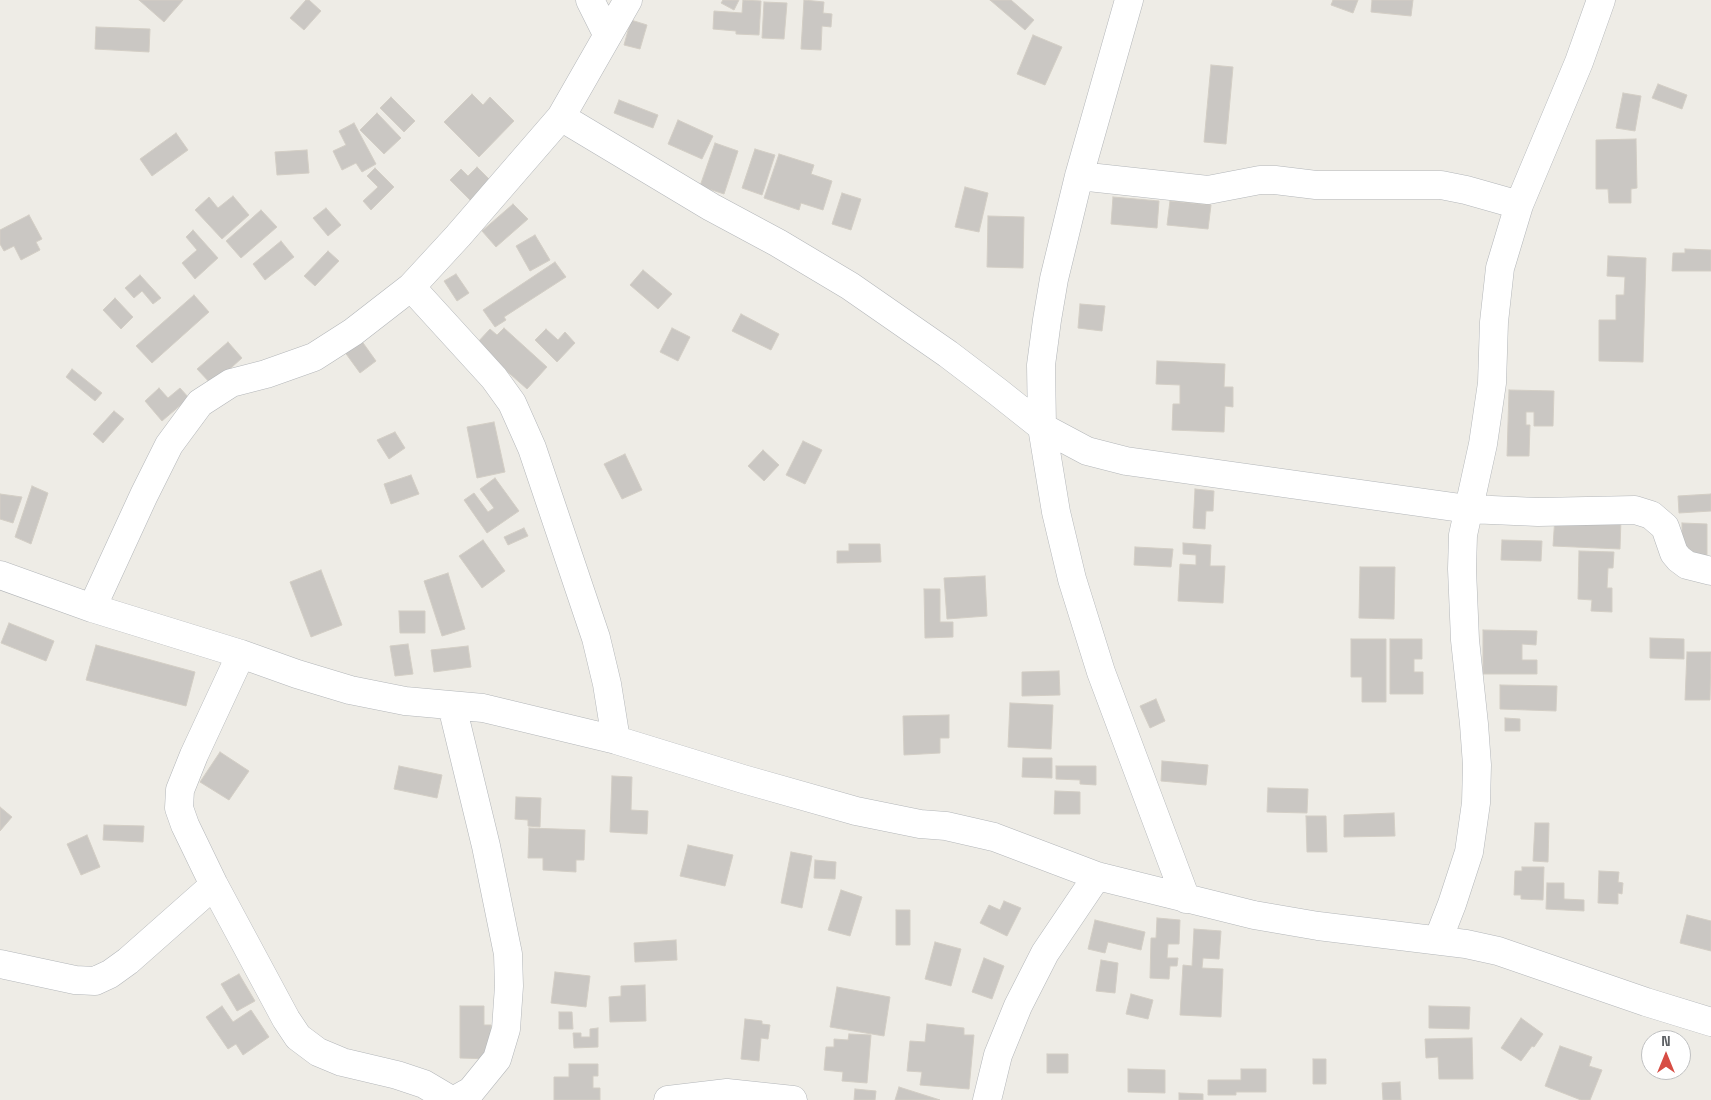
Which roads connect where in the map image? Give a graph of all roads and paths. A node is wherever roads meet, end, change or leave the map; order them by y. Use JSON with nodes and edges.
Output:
{"nodes":[{"id":1,"x":590,"y":0,"type":"edge"},
{"id":2,"x":628,"y":0,"type":"edge"},
{"id":3,"x":1129,"y":0,"type":"edge"},
{"id":4,"x":1601,"y":0,"type":"edge"},
{"id":5,"x":607,"y":34,"type":"junction"},
{"id":6,"x":561,"y":117,"type":"junction"},
{"id":7,"x":1079,"y":176,"type":"junction"},
{"id":8,"x":1519,"y":205,"type":"junction"},
{"id":9,"x":411,"y":287,"type":"junction"},
{"id":10,"x":1041,"y":365,"type":"junction"},
{"id":11,"x":998,"y":392,"type":"junction"},
{"id":12,"x":1042,"y":427,"type":"junction"},
{"id":13,"x":1468,"y":509,"type":"junction"},
{"id":14,"x":1711,"y":571,"type":"edge"},
{"id":15,"x":0,"y":575,"type":"edge"},
{"id":16,"x":92,"y":608,"type":"junction"},
{"id":17,"x":241,"y":654,"type":"junction"},
{"id":18,"x":452,"y":706,"type":"junction"},
{"id":19,"x":616,"y":740,"type":"junction"},
{"id":20,"x":1098,"y":876,"type":"junction"},
{"id":21,"x":214,"y":885,"type":"junction"},
{"id":22,"x":1186,"y":899,"type":"junction"},
{"id":23,"x":1438,"y":940,"type":"junction"},
{"id":24,"x":0,"y":964,"type":"edge"},
{"id":25,"x":1711,"y":1022,"type":"edge"},
{"id":26,"x":453,"y":1100,"type":"edge"},
{"id":27,"x":668,"y":1100,"type":"edge"},
{"id":28,"x":793,"y":1100,"type":"edge"},
{"id":29,"x":987,"y":1100,"type":"edge"}],
"edges":[{"from":1,"to":5,"type":"street"},
{"from":2,"to":5,"type":"street"},
{"from":3,"to":7,"type":"street"},
{"from":4,"to":8,"type":"street"},
{"from":5,"to":6,"type":"street"},
{"from":6,"to":9,"type":"street"},
{"from":6,"to":11,"type":"street"},
{"from":7,"to":8,"type":"street"},
{"from":7,"to":10,"type":"street"},
{"from":8,"to":13,"type":"street"},
{"from":9,"to":16,"type":"street"},
{"from":9,"to":19,"type":"street"},
{"from":10,"to":11,"type":"street"},
{"from":10,"to":12,"type":"street"},
{"from":11,"to":12,"type":"street"},
{"from":12,"to":13,"type":"street"},
{"from":12,"to":22,"type":"street"},
{"from":13,"to":14,"type":"street"},
{"from":13,"to":23,"type":"street"},
{"from":15,"to":16,"type":"street"},
{"from":16,"to":17,"type":"street"},
{"from":17,"to":18,"type":"street"},
{"from":17,"to":21,"type":"street"},
{"from":18,"to":19,"type":"street"},
{"from":18,"to":26,"type":"street"},
{"from":19,"to":20,"type":"street"},
{"from":20,"to":22,"type":"street"},
{"from":20,"to":29,"type":"street"},
{"from":21,"to":24,"type":"street"},
{"from":21,"to":26,"type":"street"},
{"from":22,"to":23,"type":"street"},
{"from":23,"to":25,"type":"street"},
{"from":27,"to":28,"type":"street"}]}
